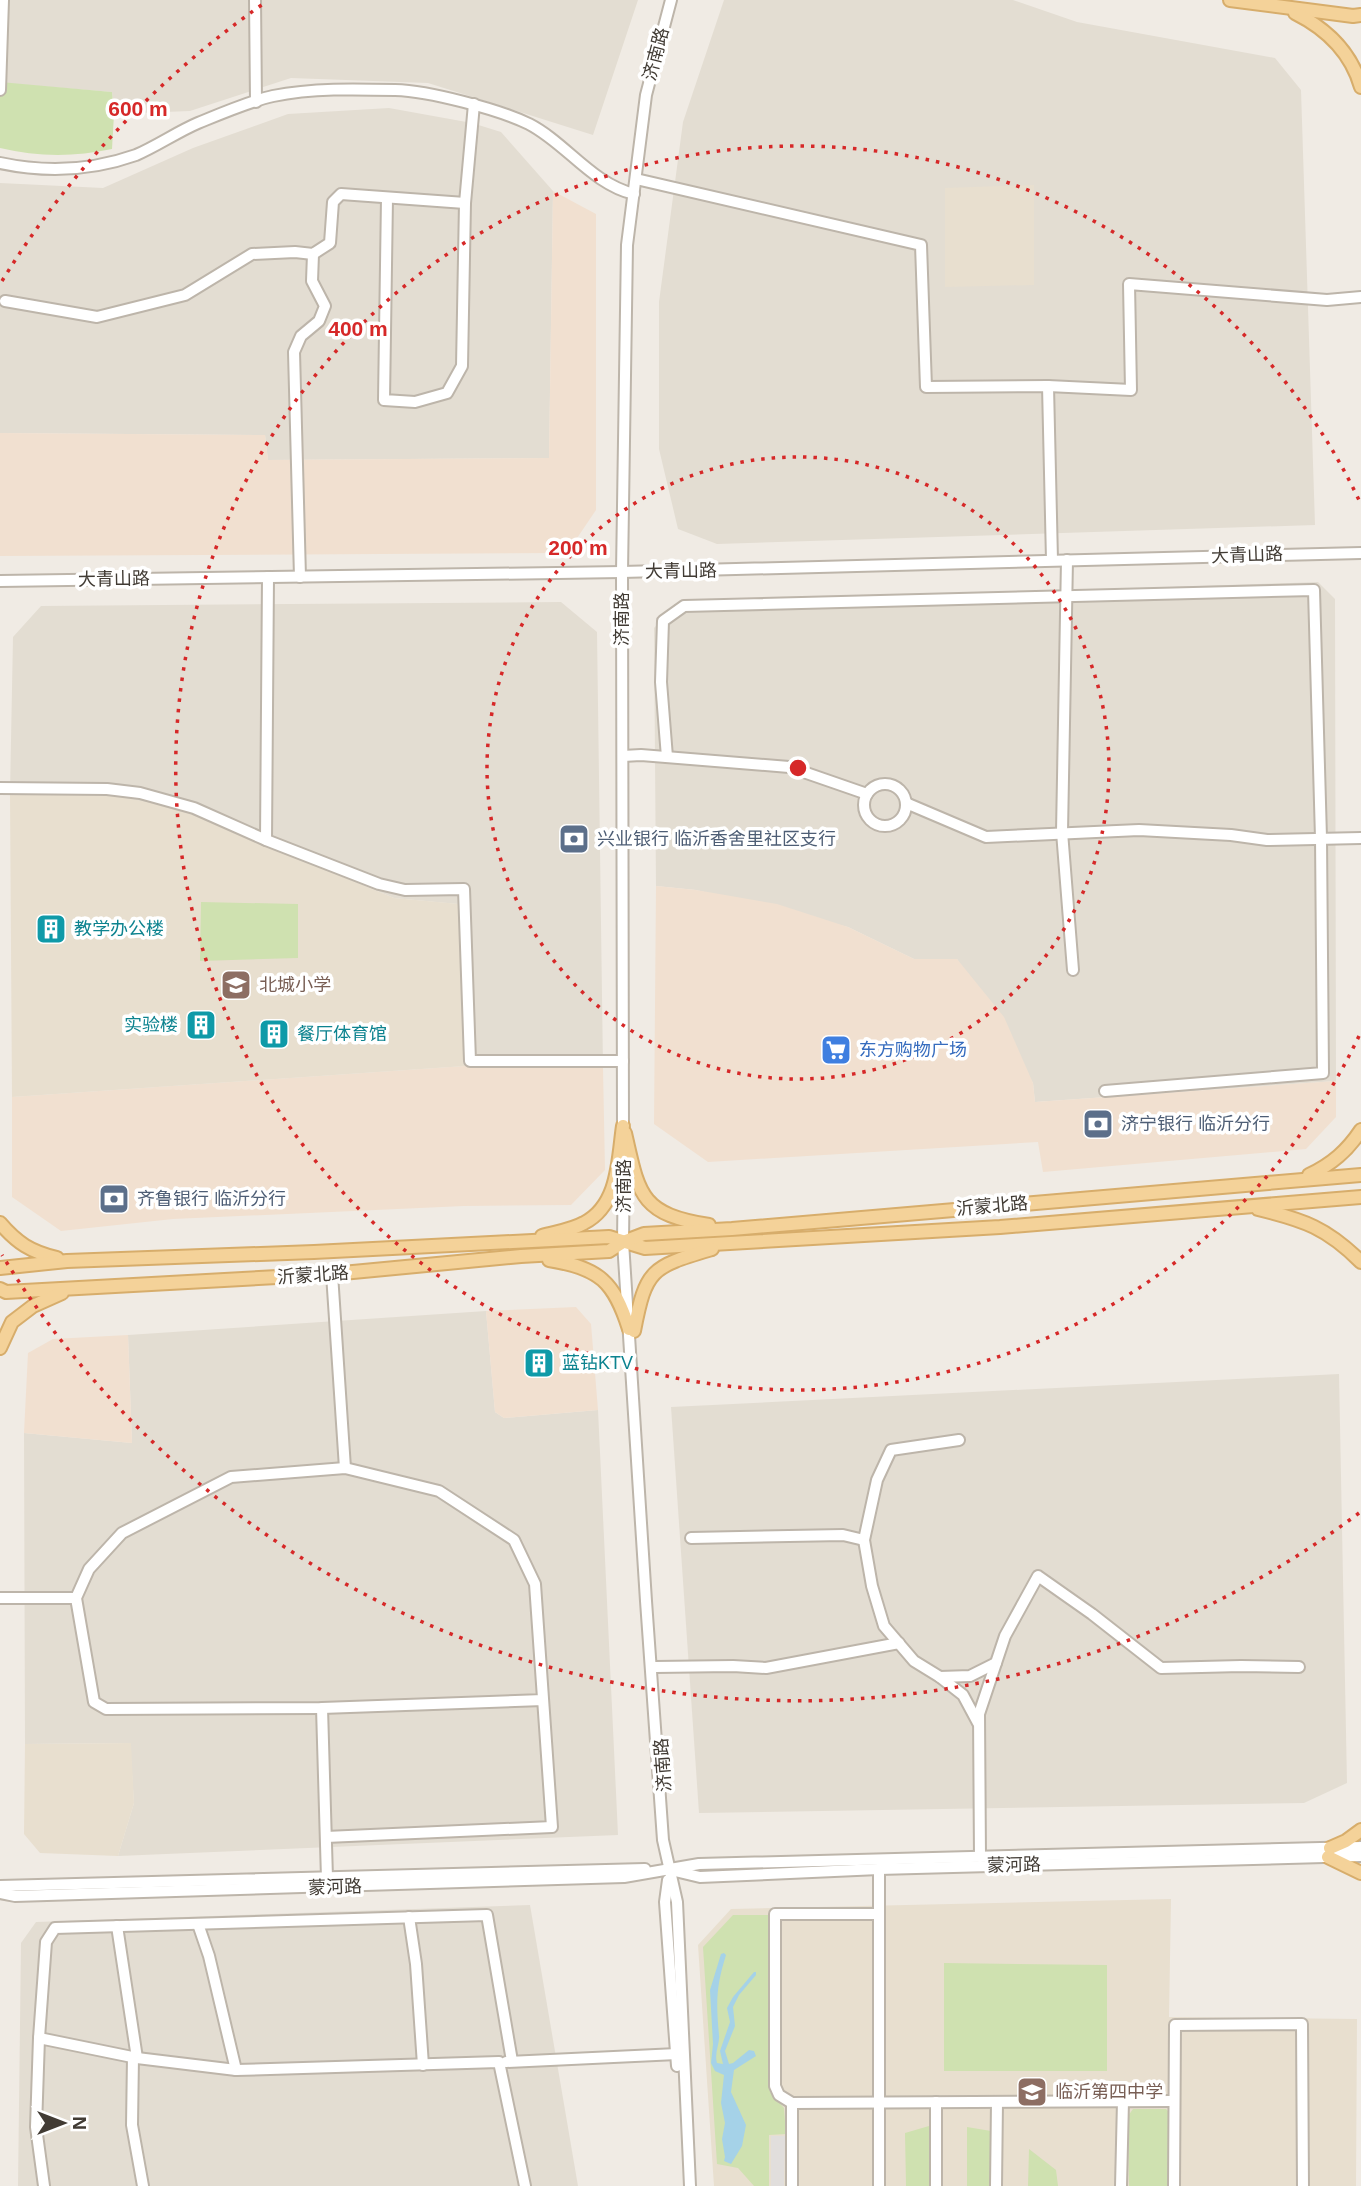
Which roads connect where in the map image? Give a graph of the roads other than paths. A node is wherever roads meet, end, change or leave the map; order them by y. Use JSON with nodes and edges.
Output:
{"nodes":[{"id":1,"x":3,"y":0,"type":"edge"},
{"id":2,"x":255,"y":0,"type":"edge"},
{"id":3,"x":671,"y":0,"type":"edge"},
{"id":4,"x":1230,"y":0,"type":"edge"},
{"id":5,"x":1285,"y":9,"type":"junction"},
{"id":6,"x":1361,"y":15,"type":"edge"},
{"id":7,"x":1361,"y":87,"type":"edge"},
{"id":8,"x":0,"y":90,"type":"edge"},
{"id":9,"x":257,"y":102,"type":"junction"},
{"id":10,"x":474,"y":104,"type":"junction"},
{"id":11,"x":0,"y":163,"type":"edge"},
{"id":12,"x":636,"y":178,"type":"junction"},
{"id":13,"x":634,"y":194,"type":"junction"},
{"id":14,"x":387,"y":198,"type":"junction"},
{"id":15,"x":466,"y":204,"type":"junction"},
{"id":16,"x":313,"y":254,"type":"junction"},
{"id":17,"x":1361,"y":297,"type":"edge"},
{"id":18,"x":5,"y":301,"type":"dead end"},
{"id":19,"x":1048,"y":386,"type":"junction"},
{"id":20,"x":1361,"y":553,"type":"edge"},
{"id":21,"x":1052,"y":560,"type":"junction"},
{"id":22,"x":1067,"y":560,"type":"junction"},
{"id":23,"x":622,"y":572,"type":"junction"},
{"id":24,"x":268,"y":577,"type":"junction"},
{"id":25,"x":300,"y":577,"type":"junction"},
{"id":26,"x":0,"y":581,"type":"edge"},
{"id":27,"x":1065,"y":597,"type":"junction"},
{"id":28,"x":623,"y":756,"type":"junction"},
{"id":29,"x":667,"y":757,"type":"junction"},
{"id":30,"x":0,"y":788,"type":"edge"},
{"id":31,"x":867,"y":794,"type":"junction"},
{"id":32,"x":906,"y":803,"type":"junction"},
{"id":33,"x":1062,"y":832,"type":"junction"},
{"id":34,"x":1321,"y":838,"type":"junction"},
{"id":35,"x":1361,"y":838,"type":"edge"},
{"id":36,"x":266,"y":840,"type":"junction"},
{"id":37,"x":1073,"y":970,"type":"dead end"},
{"id":38,"x":623,"y":1061,"type":"junction"},
{"id":39,"x":1105,"y":1091,"type":"dead end"},
{"id":40,"x":624,"y":1126,"type":"junction"},
{"id":41,"x":1361,"y":1130,"type":"edge"},
{"id":42,"x":1361,"y":1175,"type":"edge"},
{"id":43,"x":1300,"y":1179,"type":"junction"},
{"id":44,"x":1361,"y":1197,"type":"edge"},
{"id":45,"x":1248,"y":1206,"type":"junction"},
{"id":46,"x":0,"y":1223,"type":"edge"},
{"id":47,"x":732,"y":1229,"type":"junction"},
{"id":48,"x":521,"y":1242,"type":"junction"},
{"id":49,"x":624,"y":1242,"type":"junction"},
{"id":50,"x":732,"y":1243,"type":"junction"},
{"id":51,"x":521,"y":1256,"type":"junction"},
{"id":52,"x":67,"y":1261,"type":"junction"},
{"id":53,"x":1361,"y":1262,"type":"edge"},
{"id":54,"x":0,"y":1268,"type":"edge"},
{"id":55,"x":332,"y":1274,"type":"junction"},
{"id":56,"x":81,"y":1288,"type":"junction"},
{"id":57,"x":0,"y":1289,"type":"edge"},
{"id":58,"x":631,"y":1330,"type":"junction"},
{"id":59,"x":0,"y":1348,"type":"edge"},
{"id":60,"x":959,"y":1440,"type":"dead end"},
{"id":61,"x":345,"y":1468,"type":"junction"},
{"id":62,"x":691,"y":1538,"type":"dead end"},
{"id":63,"x":863,"y":1540,"type":"junction"},
{"id":64,"x":0,"y":1598,"type":"edge"},
{"id":65,"x":76,"y":1598,"type":"junction"},
{"id":66,"x":899,"y":1643,"type":"junction"},
{"id":67,"x":996,"y":1663,"type":"junction"},
{"id":68,"x":655,"y":1667,"type":"junction"},
{"id":69,"x":1299,"y":1668,"type":"dead end"},
{"id":70,"x":940,"y":1677,"type":"junction"},
{"id":71,"x":543,"y":1700,"type":"junction"},
{"id":72,"x":322,"y":1708,"type":"junction"},
{"id":73,"x":979,"y":1724,"type":"junction"},
{"id":74,"x":1361,"y":1830,"type":"edge"},
{"id":75,"x":326,"y":1837,"type":"junction"},
{"id":76,"x":1361,"y":1847,"type":"edge"},
{"id":77,"x":1329,"y":1853,"type":"junction"},
{"id":78,"x":1361,"y":1856,"type":"edge"},
{"id":79,"x":980,"y":1857,"type":"junction"},
{"id":80,"x":669,"y":1869,"type":"junction"},
{"id":81,"x":878,"y":1869,"type":"junction"},
{"id":82,"x":1361,"y":1873,"type":"edge"},
{"id":83,"x":327,"y":1878,"type":"junction"},
{"id":84,"x":0,"y":1886,"type":"edge"},
{"id":85,"x":0,"y":1893,"type":"edge"},
{"id":86,"x":878,"y":1914,"type":"junction"},
{"id":87,"x":410,"y":1917,"type":"junction"},
{"id":88,"x":198,"y":1924,"type":"junction"},
{"id":89,"x":117,"y":1926,"type":"junction"},
{"id":90,"x":39,"y":2039,"type":"junction"},
{"id":91,"x":677,"y":2054,"type":"junction"},
{"id":92,"x":135,"y":2058,"type":"junction"},
{"id":93,"x":512,"y":2061,"type":"junction"},
{"id":94,"x":499,"y":2062,"type":"junction"},
{"id":95,"x":423,"y":2065,"type":"junction"},
{"id":96,"x":236,"y":2070,"type":"junction"},
{"id":97,"x":1123,"y":2101,"type":"junction"},
{"id":98,"x":1174,"y":2101,"type":"junction"},
{"id":99,"x":878,"y":2102,"type":"junction"},
{"id":100,"x":936,"y":2102,"type":"junction"},
{"id":101,"x":997,"y":2102,"type":"junction"},
{"id":102,"x":792,"y":2103,"type":"junction"},
{"id":103,"x":44,"y":2186,"type":"edge"},
{"id":104,"x":143,"y":2186,"type":"edge"},
{"id":105,"x":525,"y":2186,"type":"edge"},
{"id":106,"x":688,"y":2186,"type":"edge"},
{"id":107,"x":792,"y":2186,"type":"edge"},
{"id":108,"x":878,"y":2186,"type":"edge"},
{"id":109,"x":936,"y":2186,"type":"edge"},
{"id":110,"x":996,"y":2186,"type":"edge"},
{"id":111,"x":1121,"y":2186,"type":"edge"},
{"id":112,"x":1174,"y":2186,"type":"edge"},
{"id":113,"x":1303,"y":2186,"type":"edge"}],
"edges":[{"from":1,"to":8,"type":"street"},
{"from":2,"to":9,"type":"street"},
{"from":3,"to":12,"type":"street","name":"济南路"},
{"from":4,"to":5,"type":"main road"},
{"from":5,"to":6,"type":"main road"},
{"from":5,"to":7,"type":"main road"},
{"from":9,"to":10,"type":"street"},
{"from":9,"to":11,"type":"street"},
{"from":10,"to":13,"type":"street"},
{"from":10,"to":15,"type":"street"},
{"from":12,"to":13,"type":"street","name":"济南路"},
{"from":12,"to":19,"type":"street"},
{"from":13,"to":23,"type":"street","name":"济南路"},
{"from":14,"to":15,"type":"street"},
{"from":14,"to":15,"type":"street"},
{"from":14,"to":16,"type":"street"},
{"from":16,"to":18,"type":"street"},
{"from":16,"to":25,"type":"street"},
{"from":17,"to":19,"type":"street"},
{"from":19,"to":21,"type":"street"},
{"from":20,"to":22,"type":"street","name":"大青山路"},
{"from":21,"to":22,"type":"street","name":"大青山路"},
{"from":21,"to":23,"type":"street","name":"大青山路"},
{"from":22,"to":27,"type":"street"},
{"from":23,"to":25,"type":"street","name":"大青山路"},
{"from":23,"to":28,"type":"street","name":"济南路"},
{"from":24,"to":25,"type":"street","name":"大青山路"},
{"from":24,"to":26,"type":"street","name":"大青山路"},
{"from":24,"to":36,"type":"street"},
{"from":27,"to":29,"type":"street"},
{"from":27,"to":33,"type":"street"},
{"from":27,"to":34,"type":"street"},
{"from":28,"to":29,"type":"street"},
{"from":28,"to":38,"type":"street","name":"济南路"},
{"from":29,"to":31,"type":"street"},
{"from":30,"to":36,"type":"street"},
{"from":31,"to":32,"type":"street"},
{"from":31,"to":32,"type":"street"},
{"from":32,"to":33,"type":"street"},
{"from":33,"to":34,"type":"street"},
{"from":33,"to":37,"type":"street"},
{"from":34,"to":35,"type":"street"},
{"from":34,"to":39,"type":"street"},
{"from":36,"to":38,"type":"street"},
{"from":38,"to":40,"type":"street","name":"济南路"},
{"from":40,"to":47,"type":"main road"},
{"from":40,"to":48,"type":"main road"},
{"from":40,"to":49,"type":"street","name":"济南路"},
{"from":41,"to":43,"type":"main road"},
{"from":42,"to":43,"type":"main road","name":"沂蒙北路"},
{"from":43,"to":47,"type":"main road","name":"沂蒙北路"},
{"from":44,"to":45,"type":"main road","name":"沂蒙北路"},
{"from":45,"to":50,"type":"main road","name":"沂蒙北路"},
{"from":45,"to":53,"type":"main road"},
{"from":46,"to":52,"type":"main road"},
{"from":47,"to":49,"type":"main road","name":"沂蒙北路"},
{"from":48,"to":49,"type":"main road","name":"沂蒙北路"},
{"from":48,"to":52,"type":"main road","name":"沂蒙北路"},
{"from":49,"to":50,"type":"main road","name":"沂蒙北路"},
{"from":49,"to":51,"type":"main road","name":"沂蒙北路"},
{"from":49,"to":58,"type":"street","name":"济南路"},
{"from":50,"to":58,"type":"main road"},
{"from":51,"to":55,"type":"main road","name":"沂蒙北路"},
{"from":51,"to":58,"type":"main road"},
{"from":52,"to":54,"type":"main road","name":"沂蒙北路"},
{"from":55,"to":56,"type":"main road","name":"沂蒙北路"},
{"from":55,"to":61,"type":"street"},
{"from":56,"to":57,"type":"main road","name":"沂蒙北路"},
{"from":56,"to":59,"type":"main road"},
{"from":58,"to":68,"type":"street","name":"济南路"},
{"from":58,"to":80,"type":"street","name":"济南路"},
{"from":60,"to":63,"type":"street"},
{"from":61,"to":65,"type":"street"},
{"from":61,"to":71,"type":"street"},
{"from":62,"to":63,"type":"street"},
{"from":63,"to":66,"type":"street"},
{"from":64,"to":65,"type":"street"},
{"from":65,"to":72,"type":"street"},
{"from":66,"to":68,"type":"street"},
{"from":66,"to":70,"type":"street"},
{"from":67,"to":69,"type":"street"},
{"from":67,"to":70,"type":"street"},
{"from":67,"to":73,"type":"street"},
{"from":68,"to":80,"type":"street","name":"济南路"},
{"from":70,"to":73,"type":"street"},
{"from":71,"to":72,"type":"street"},
{"from":71,"to":75,"type":"street"},
{"from":72,"to":75,"type":"street"},
{"from":73,"to":79,"type":"street"},
{"from":74,"to":77,"type":"main road"},
{"from":75,"to":83,"type":"street"},
{"from":76,"to":77,"type":"street","name":"蒙河路"},
{"from":77,"to":78,"type":"street","name":"蒙河路"},
{"from":77,"to":79,"type":"street","name":"蒙河路"},
{"from":77,"to":81,"type":"street","name":"蒙河路"},
{"from":77,"to":82,"type":"main road"},
{"from":79,"to":80,"type":"street","name":"蒙河路"},
{"from":80,"to":81,"type":"street","name":"蒙河路"},
{"from":80,"to":83,"type":"street","name":"蒙河路"},
{"from":80,"to":85,"type":"street","name":"蒙河路"},
{"from":80,"to":91,"type":"street","name":"济南路"},
{"from":80,"to":106,"type":"street","name":"济南路"},
{"from":81,"to":86,"type":"street"},
{"from":83,"to":84,"type":"street","name":"蒙河路"},
{"from":86,"to":99,"type":"street"},
{"from":86,"to":102,"type":"street"},
{"from":87,"to":88,"type":"street"},
{"from":87,"to":93,"type":"street"},
{"from":87,"to":95,"type":"street"},
{"from":88,"to":89,"type":"street"},
{"from":88,"to":96,"type":"street"},
{"from":89,"to":90,"type":"street"},
{"from":89,"to":92,"type":"street"},
{"from":90,"to":92,"type":"street"},
{"from":90,"to":103,"type":"street"},
{"from":91,"to":93,"type":"street"},
{"from":91,"to":106,"type":"street","name":"济南路"},
{"from":92,"to":96,"type":"street"},
{"from":92,"to":104,"type":"street"},
{"from":93,"to":94,"type":"street"},
{"from":94,"to":95,"type":"street"},
{"from":94,"to":105,"type":"street"},
{"from":95,"to":96,"type":"street"},
{"from":97,"to":98,"type":"street"},
{"from":97,"to":101,"type":"street"},
{"from":97,"to":111,"type":"street"},
{"from":98,"to":112,"type":"street"},
{"from":98,"to":113,"type":"street"},
{"from":99,"to":100,"type":"street"},
{"from":99,"to":102,"type":"street"},
{"from":99,"to":108,"type":"street"},
{"from":100,"to":101,"type":"street"},
{"from":100,"to":109,"type":"street"},
{"from":101,"to":110,"type":"street"},
{"from":102,"to":107,"type":"street"}]}
